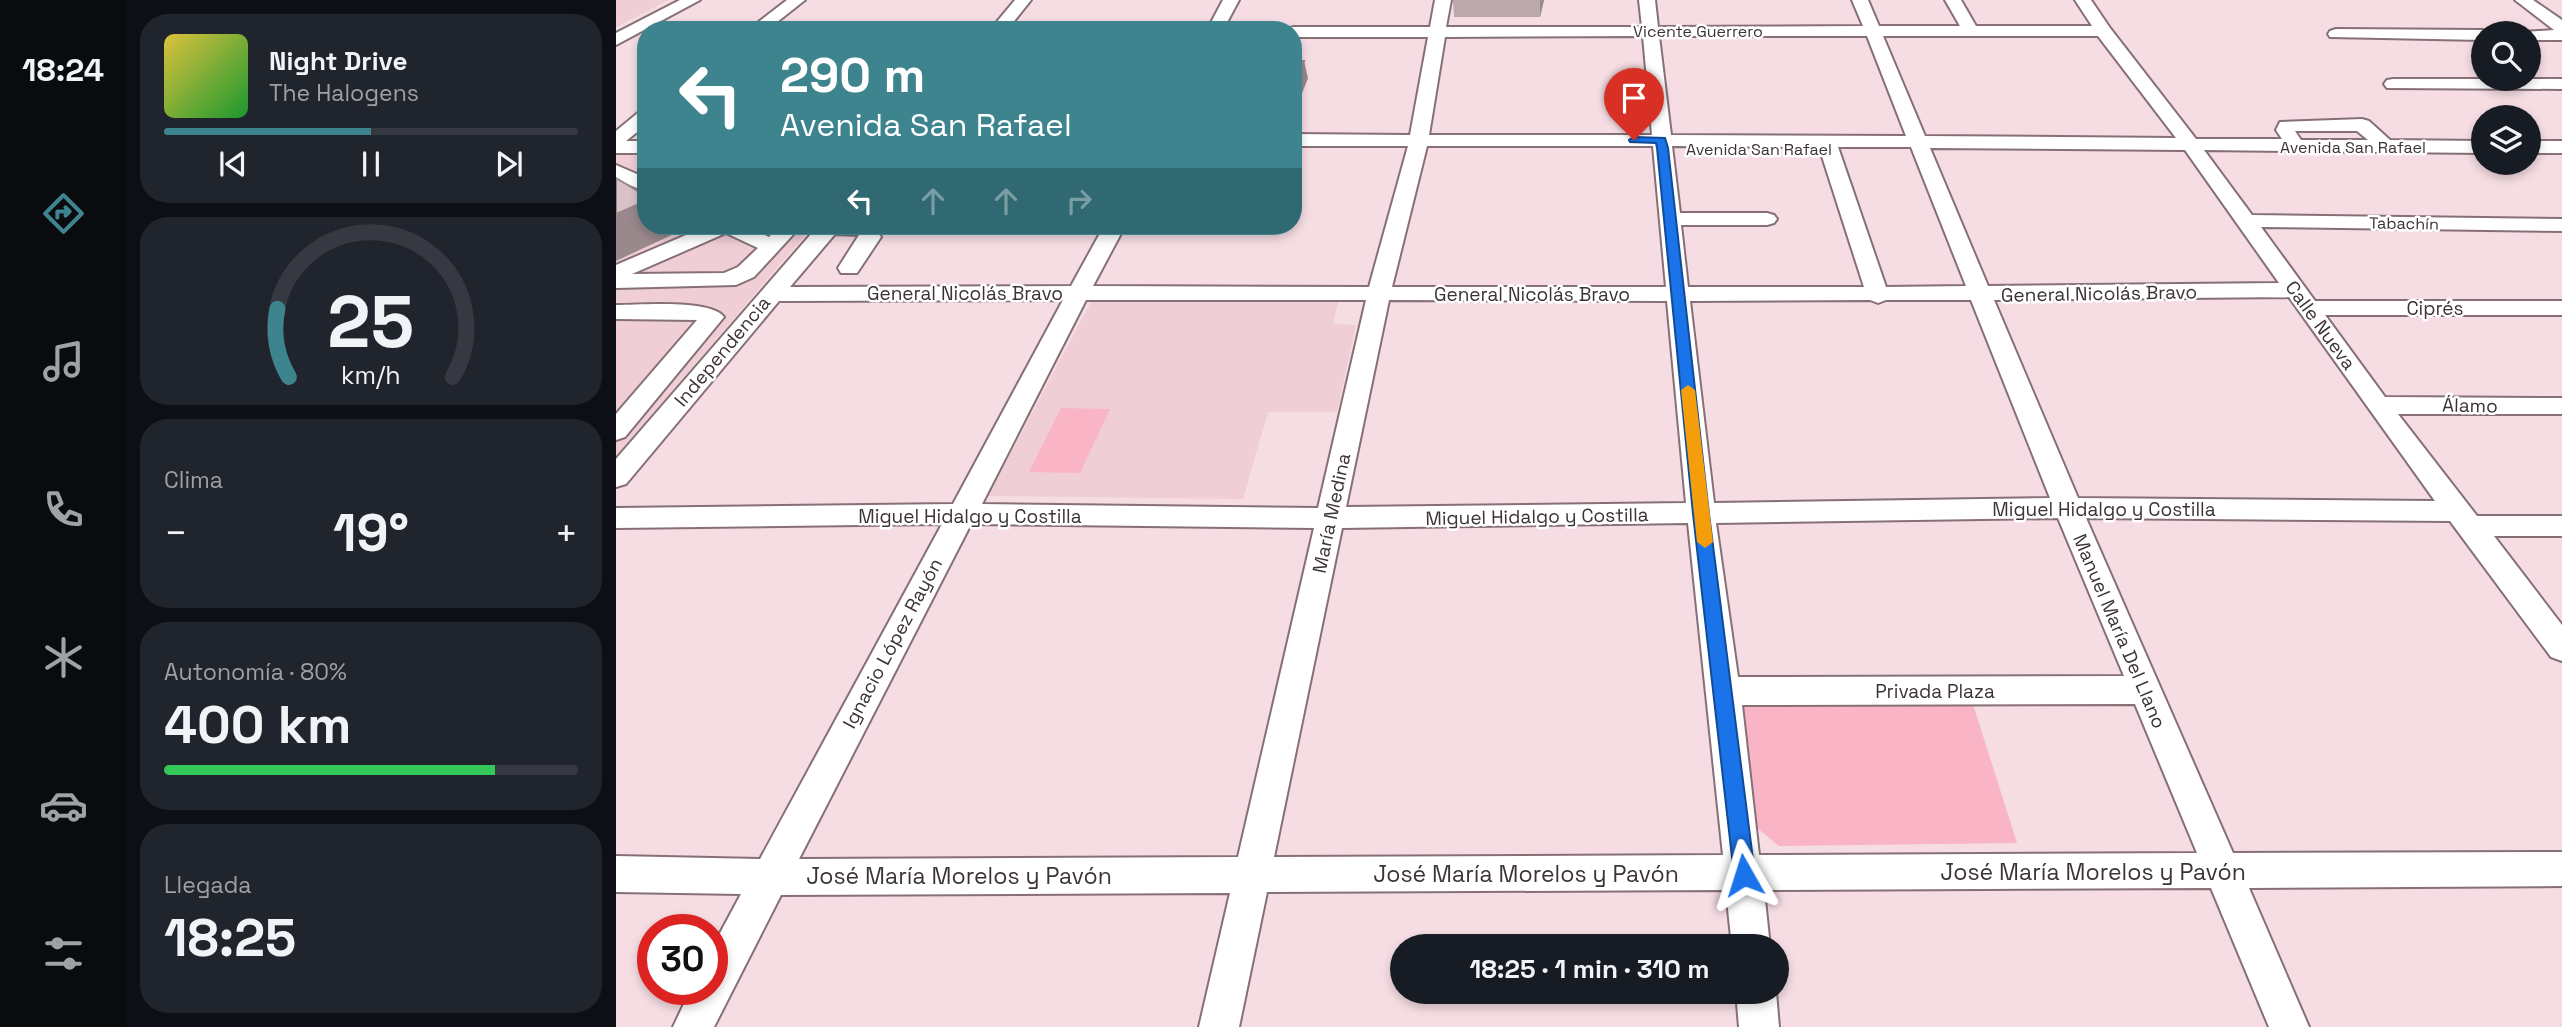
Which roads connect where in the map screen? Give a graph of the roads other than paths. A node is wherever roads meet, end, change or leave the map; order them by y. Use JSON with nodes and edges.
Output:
{"nodes":[{"id":1,"x":692,"y":0,"type":"edge"},
{"id":2,"x":797,"y":0,"type":"edge"},
{"id":3,"x":1023,"y":0,"type":"edge"},
{"id":4,"x":1231,"y":0,"type":"edge"},
{"id":5,"x":1443,"y":0,"type":"edge"},
{"id":6,"x":1647,"y":0,"type":"edge"},
{"id":7,"x":1860,"y":0,"type":"edge"},
{"id":8,"x":1953,"y":0,"type":"edge"},
{"id":9,"x":2083,"y":0,"type":"edge"},
{"id":10,"x":2523,"y":0,"type":"edge"},
{"id":11,"x":652,"y":21,"type":"edge"},
{"id":12,"x":769,"y":21,"type":"edge"},
{"id":13,"x":1006,"y":21,"type":"edge"},
{"id":14,"x":1220,"y":21,"type":"edge"},
{"id":15,"x":637,"y":29,"type":"edge"},
{"id":16,"x":2562,"y":29,"type":"edge"},
{"id":17,"x":1650,"y":30,"type":"junction"},
{"id":18,"x":1436,"y":31,"type":"junction"},
{"id":19,"x":2103,"y":31,"type":"junction"},
{"id":20,"x":1302,"y":32,"type":"edge"},
{"id":21,"x":1873,"y":32,"type":"junction"},
{"id":22,"x":1972,"y":33,"type":"junction"},
{"id":23,"x":2336,"y":34,"type":"dead end"},
{"id":24,"x":2471,"y":35,"type":"edge"},
{"id":25,"x":2541,"y":35,"type":"edge"},
{"id":26,"x":2562,"y":35,"type":"edge"},
{"id":27,"x":637,"y":37,"type":"edge"},
{"id":28,"x":619,"y":38,"type":"edge"},
{"id":29,"x":2393,"y":84,"type":"dead end"},
{"id":30,"x":2562,"y":84,"type":"edge"},
{"id":31,"x":637,"y":124,"type":"edge"},
{"id":32,"x":637,"y":140,"type":"edge"},
{"id":33,"x":1302,"y":140,"type":"edge"},
{"id":34,"x":616,"y":141,"type":"edge"},
{"id":35,"x":1418,"y":144,"type":"junction"},
{"id":36,"x":1662,"y":144,"type":"junction"},
{"id":37,"x":637,"y":145,"type":"edge"},
{"id":38,"x":1830,"y":145,"type":"junction"},
{"id":39,"x":1917,"y":146,"type":"junction"},
{"id":40,"x":2471,"y":147,"type":"edge"},
{"id":41,"x":2541,"y":147,"type":"edge"},
{"id":42,"x":2562,"y":147,"type":"edge"},
{"id":43,"x":1302,"y":148,"type":"edge"},
{"id":44,"x":2194,"y":149,"type":"junction"},
{"id":45,"x":637,"y":170,"type":"edge"},
{"id":46,"x":616,"y":171,"type":"edge"},
{"id":47,"x":637,"y":182,"type":"edge"},
{"id":48,"x":1670,"y":219,"type":"junction"},
{"id":49,"x":1767,"y":219,"type":"dead end"},
{"id":50,"x":2246,"y":221,"type":"junction"},
{"id":51,"x":2562,"y":225,"type":"edge"},
{"id":52,"x":705,"y":235,"type":"edge"},
{"id":53,"x":747,"y":235,"type":"edge"},
{"id":54,"x":781,"y":235,"type":"edge"},
{"id":55,"x":821,"y":235,"type":"edge"},
{"id":56,"x":870,"y":235,"type":"edge"},
{"id":57,"x":1109,"y":235,"type":"edge"},
{"id":58,"x":772,"y":246,"type":"junction"},
{"id":59,"x":849,"y":268,"type":"dead end"},
{"id":60,"x":616,"y":273,"type":"edge"},
{"id":61,"x":616,"y":281,"type":"edge"},
{"id":62,"x":1080,"y":292,"type":"junction"},
{"id":63,"x":1379,"y":293,"type":"junction"},
{"id":64,"x":770,"y":294,"type":"junction"},
{"id":65,"x":1678,"y":295,"type":"junction"},
{"id":66,"x":1980,"y":295,"type":"junction"},
{"id":67,"x":1878,"y":296,"type":"junction"},
{"id":68,"x":2302,"y":299,"type":"junction"},
{"id":69,"x":2562,"y":309,"type":"edge"},
{"id":70,"x":616,"y":312,"type":"edge"},
{"id":71,"x":733,"y":337,"type":"junction"},
{"id":72,"x":695,"y":338,"type":"junction"},
{"id":73,"x":712,"y":363,"type":"junction"},
{"id":74,"x":672,"y":364,"type":"junction"},
{"id":75,"x":2378,"y":405,"type":"junction"},
{"id":76,"x":2562,"y":406,"type":"edge"},
{"id":77,"x":616,"y":431,"type":"edge"},
{"id":78,"x":616,"y":477,"type":"edge"},
{"id":79,"x":2068,"y":508,"type":"junction"},
{"id":80,"x":960,"y":514,"type":"junction"},
{"id":81,"x":1701,"y":514,"type":"junction"},
{"id":82,"x":616,"y":518,"type":"edge"},
{"id":83,"x":1331,"y":518,"type":"junction"},
{"id":84,"x":2465,"y":518,"type":"junction"},
{"id":85,"x":2562,"y":526,"type":"edge"},
{"id":86,"x":2562,"y":648,"type":"edge"},
{"id":87,"x":2146,"y":690,"type":"junction"},
{"id":88,"x":1724,"y":691,"type":"junction"},
{"id":89,"x":2562,"y":869,"type":"edge"},
{"id":90,"x":2222,"y":871,"type":"junction"},
{"id":91,"x":1252,"y":873,"type":"junction"},
{"id":92,"x":616,"y":874,"type":"edge"},
{"id":93,"x":1744,"y":875,"type":"junction"},
{"id":94,"x":769,"y":877,"type":"junction"},
{"id":95,"x":1750,"y":934,"type":"edge"},
{"id":96,"x":728,"y":957,"type":"edge"},
{"id":97,"x":1757,"y":1004,"type":"edge"},
{"id":98,"x":703,"y":1005,"type":"edge"},
{"id":99,"x":692,"y":1027,"type":"edge"},
{"id":100,"x":1219,"y":1027,"type":"edge"},
{"id":101,"x":1759,"y":1027,"type":"edge"},
{"id":102,"x":2289,"y":1027,"type":"edge"}],
"edges":[{"from":1,"to":11,"type":"street"},
{"from":2,"to":12,"type":"street"},
{"from":3,"to":13,"type":"street"},
{"from":4,"to":14,"type":"street"},
{"from":5,"to":18,"type":"street","name":"María Medina"},
{"from":6,"to":17,"type":"street"},
{"from":7,"to":21,"type":"street","name":"Manuel María Del Llano"},
{"from":8,"to":22,"type":"street"},
{"from":9,"to":19,"type":"street","name":"Calle Nueva"},
{"from":10,"to":16,"type":"street"},
{"from":15,"to":28,"type":"street"},
{"from":17,"to":18,"type":"street","name":"Vicente Guerrero"},
{"from":17,"to":21,"type":"street","name":"Vicente Guerrero"},
{"from":17,"to":36,"type":"street"},
{"from":18,"to":20,"type":"street","name":"Vicente Guerrero"},
{"from":18,"to":35,"type":"street","name":"María Medina"},
{"from":19,"to":22,"type":"street","name":"Vicente Guerrero"},
{"from":19,"to":44,"type":"street","name":"Calle Nueva"},
{"from":21,"to":22,"type":"street","name":"Vicente Guerrero"},
{"from":21,"to":39,"type":"street","name":"Manuel María Del Llano"},
{"from":23,"to":24,"type":"street"},
{"from":25,"to":26,"type":"street"},
{"from":27,"to":28,"type":"street"},
{"from":29,"to":30,"type":"street"},
{"from":31,"to":34,"type":"street"},
{"from":32,"to":34,"type":"street"},
{"from":33,"to":35,"type":"street","name":"Avenida San Rafael"},
{"from":34,"to":37,"type":"street"},
{"from":35,"to":36,"type":"street","name":"Avenida San Rafael"},
{"from":35,"to":43,"type":"street","name":"Avenida San Rafael"},
{"from":35,"to":63,"type":"street","name":"María Medina"},
{"from":36,"to":38,"type":"street","name":"Avenida San Rafael"},
{"from":36,"to":48,"type":"street"},
{"from":38,"to":39,"type":"street","name":"Avenida San Rafael"},
{"from":38,"to":67,"type":"street"},
{"from":39,"to":44,"type":"street","name":"Avenida San Rafael"},
{"from":39,"to":66,"type":"street","name":"Manuel María Del Llano"},
{"from":40,"to":44,"type":"street","name":"Avenida San Rafael"},
{"from":41,"to":42,"type":"street"},
{"from":44,"to":50,"type":"street","name":"Calle Nueva"},
{"from":45,"to":46,"type":"street"},
{"from":46,"to":47,"type":"street"},
{"from":48,"to":49,"type":"street"},
{"from":48,"to":65,"type":"street"},
{"from":50,"to":51,"type":"street","name":"Tabachín"},
{"from":50,"to":68,"type":"street","name":"Calle Nueva"},
{"from":52,"to":60,"type":"street"},
{"from":53,"to":58,"type":"street"},
{"from":54,"to":58,"type":"street"},
{"from":55,"to":64,"type":"street","name":"Independencia"},
{"from":56,"to":59,"type":"street"},
{"from":57,"to":62,"type":"street","name":"Ignacio López Rayón"},
{"from":58,"to":61,"type":"street"},
{"from":62,"to":63,"type":"street","name":"General Nicolás Bravo"},
{"from":62,"to":64,"type":"street","name":"General Nicolás Bravo"},
{"from":62,"to":80,"type":"street","name":"Ignacio López Rayón"},
{"from":63,"to":65,"type":"street","name":"General Nicolás Bravo"},
{"from":63,"to":83,"type":"street","name":"María Medina"},
{"from":64,"to":71,"type":"street","name":"Independencia"},
{"from":65,"to":67,"type":"street","name":"General Nicolás Bravo"},
{"from":65,"to":81,"type":"street"},
{"from":66,"to":67,"type":"street","name":"General Nicolás Bravo"},
{"from":66,"to":68,"type":"street","name":"General Nicolás Bravo"},
{"from":66,"to":79,"type":"street","name":"Manuel María Del Llano"},
{"from":68,"to":69,"type":"street","name":"Ciprés"},
{"from":68,"to":75,"type":"street","name":"Calle Nueva"},
{"from":70,"to":72,"type":"street"},
{"from":71,"to":72,"type":"street"},
{"from":71,"to":73,"type":"street","name":"Independencia"},
{"from":72,"to":74,"type":"street"},
{"from":73,"to":74,"type":"street"},
{"from":73,"to":78,"type":"street","name":"Independencia"},
{"from":74,"to":77,"type":"street"},
{"from":75,"to":76,"type":"street","name":"Álamo"},
{"from":75,"to":84,"type":"street","name":"Calle Nueva"},
{"from":79,"to":81,"type":"street","name":"Miguel Hidalgo y Costilla"},
{"from":79,"to":84,"type":"street","name":"Miguel Hidalgo y Costilla"},
{"from":79,"to":87,"type":"street","name":"Manuel María Del Llano"},
{"from":80,"to":82,"type":"street","name":"Miguel Hidalgo y Costilla"},
{"from":80,"to":83,"type":"street","name":"Miguel Hidalgo y Costilla"},
{"from":80,"to":94,"type":"street","name":"Ignacio López Rayón"},
{"from":81,"to":83,"type":"street","name":"Miguel Hidalgo y Costilla"},
{"from":81,"to":88,"type":"street"},
{"from":83,"to":91,"type":"street","name":"María Medina"},
{"from":84,"to":85,"type":"street","name":"Miguel Hidalgo y Costilla"},
{"from":84,"to":86,"type":"street","name":"Calle Nueva"},
{"from":87,"to":88,"type":"street","name":"Privada Plaza"},
{"from":87,"to":90,"type":"street","name":"Manuel María Del Llano"},
{"from":88,"to":93,"type":"street"},
{"from":89,"to":90,"type":"street","name":"José María Morelos y Pavón"},
{"from":90,"to":93,"type":"street","name":"José María Morelos y Pavón"},
{"from":90,"to":102,"type":"street","name":"Manuel María Del Llano"},
{"from":91,"to":93,"type":"street","name":"José María Morelos y Pavón"},
{"from":91,"to":94,"type":"street","name":"José María Morelos y Pavón"},
{"from":91,"to":100,"type":"street","name":"María Medina"},
{"from":92,"to":94,"type":"street","name":"José María Morelos y Pavón"},
{"from":93,"to":95,"type":"street"},
{"from":94,"to":96,"type":"street","name":"Ignacio López Rayón"},
{"from":97,"to":101,"type":"street"},
{"from":98,"to":99,"type":"street","name":"Ignacio López Rayón"}]}
